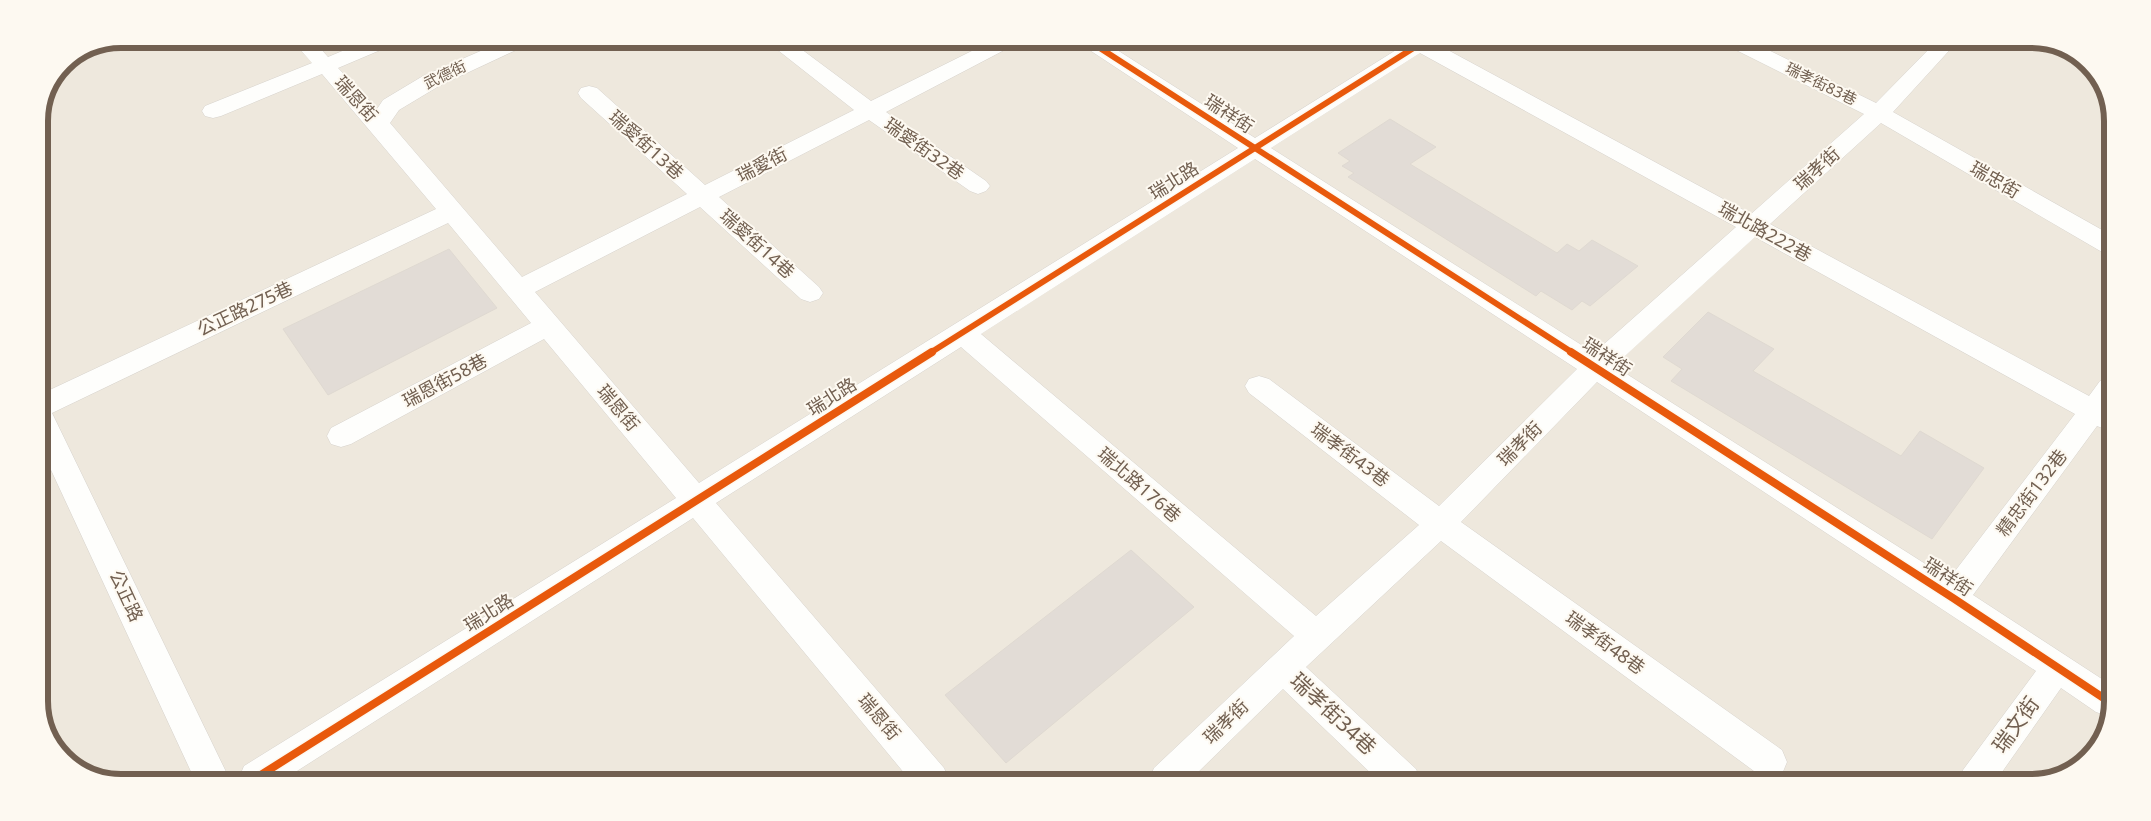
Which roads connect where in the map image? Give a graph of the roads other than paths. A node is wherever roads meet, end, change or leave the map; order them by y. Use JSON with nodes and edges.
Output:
{"nodes":[{"id":1,"x":309,"y":48,"type":"edge"},
{"id":2,"x":368,"y":48,"type":"edge"},
{"id":3,"x":504,"y":48,"type":"edge"},
{"id":4,"x":786,"y":48,"type":"edge"},
{"id":5,"x":993,"y":48,"type":"edge"},
{"id":6,"x":1100,"y":48,"type":"edge"},
{"id":7,"x":1414,"y":48,"type":"edge"},
{"id":8,"x":1431,"y":48,"type":"edge"},
{"id":9,"x":1747,"y":48,"type":"edge"},
{"id":10,"x":1941,"y":48,"type":"edge"},
{"id":11,"x":325,"y":65,"type":"junction"},
{"id":12,"x":589,"y":93,"type":"dead end"},
{"id":13,"x":213,"y":111,"type":"dead end"},
{"id":14,"x":870,"y":111,"type":"junction"},
{"id":15,"x":1879,"y":113,"type":"junction"},
{"id":16,"x":378,"y":124,"type":"junction"},
{"id":17,"x":1255,"y":148,"type":"junction"},
{"id":18,"x":978,"y":186,"type":"dead end"},
{"id":19,"x":703,"y":196,"type":"junction"},
{"id":20,"x":452,"y":211,"type":"junction"},
{"id":21,"x":1753,"y":226,"type":"junction"},
{"id":22,"x":2103,"y":242,"type":"edge"},
{"id":23,"x":518,"y":290,"type":"junction"},
{"id":24,"x":810,"y":293,"type":"dead end"},
{"id":25,"x":548,"y":326,"type":"junction"},
{"id":26,"x":962,"y":333,"type":"junction"},
{"id":27,"x":1595,"y":367,"type":"junction"},
{"id":28,"x":1259,"y":386,"type":"dead end"},
{"id":29,"x":48,"y":403,"type":"edge"},
{"id":30,"x":2103,"y":405,"type":"edge"},
{"id":31,"x":2103,"y":408,"type":"edge"},
{"id":32,"x":48,"y":433,"type":"edge"},
{"id":33,"x":341,"y":436,"type":"dead end"},
{"id":34,"x":696,"y":500,"type":"junction"},
{"id":35,"x":1440,"y":524,"type":"junction"},
{"id":36,"x":1953,"y":598,"type":"junction"},
{"id":37,"x":1316,"y":636,"type":"junction"},
{"id":38,"x":1284,"y":667,"type":"junction"},
{"id":39,"x":2057,"y":668,"type":"junction"},
{"id":40,"x":2104,"y":698,"type":"edge"},
{"id":41,"x":1770,"y":762,"type":"dead end"},
{"id":42,"x":210,"y":774,"type":"edge"},
{"id":43,"x":262,"y":774,"type":"edge"},
{"id":44,"x":927,"y":774,"type":"edge"},
{"id":45,"x":1172,"y":774,"type":"edge"},
{"id":46,"x":1397,"y":774,"type":"edge"},
{"id":47,"x":1981,"y":774,"type":"edge"}],
"edges":[{"from":1,"to":11,"type":"street","name":"瑞恩街"},
{"from":2,"to":11,"type":"street"},
{"from":3,"to":16,"type":"street","name":"武德街"},
{"from":4,"to":14,"type":"street","name":"瑞愛街32巷"},
{"from":5,"to":14,"type":"street","name":"瑞愛街"},
{"from":6,"to":17,"type":"street","name":"瑞祥街"},
{"from":7,"to":17,"type":"street","name":"瑞北路"},
{"from":8,"to":21,"type":"street","name":"瑞北路222巷"},
{"from":9,"to":15,"type":"street","name":"瑞孝街83巷"},
{"from":10,"to":15,"type":"street","name":"瑞孝街"},
{"from":11,"to":13,"type":"street"},
{"from":11,"to":16,"type":"street","name":"瑞恩街"},
{"from":12,"to":19,"type":"street","name":"瑞愛街13巷"},
{"from":14,"to":18,"type":"street","name":"瑞愛街32巷"},
{"from":14,"to":19,"type":"street","name":"瑞愛街"},
{"from":15,"to":21,"type":"street","name":"瑞孝街"},
{"from":15,"to":22,"type":"street","name":"瑞忠街"},
{"from":16,"to":20,"type":"street","name":"瑞恩街"},
{"from":17,"to":26,"type":"street","name":"瑞北路"},
{"from":17,"to":27,"type":"street","name":"瑞祥街"},
{"from":19,"to":23,"type":"street","name":"瑞愛街"},
{"from":19,"to":24,"type":"street","name":"瑞愛街14巷"},
{"from":20,"to":23,"type":"street","name":"瑞恩街"},
{"from":20,"to":29,"type":"street","name":"公正路275巷"},
{"from":21,"to":27,"type":"street","name":"瑞孝街"},
{"from":21,"to":30,"type":"street","name":"瑞北路222巷"},
{"from":23,"to":25,"type":"street","name":"瑞恩街"},
{"from":25,"to":33,"type":"street","name":"瑞恩街58巷"},
{"from":25,"to":34,"type":"street","name":"瑞恩街"},
{"from":26,"to":34,"type":"street","name":"瑞北路"},
{"from":26,"to":37,"type":"street","name":"瑞北路176巷"},
{"from":27,"to":35,"type":"street","name":"瑞孝街"},
{"from":27,"to":36,"type":"street","name":"瑞祥街"},
{"from":28,"to":35,"type":"street","name":"瑞孝街43巷"},
{"from":31,"to":36,"type":"street","name":"精忠街132巷"},
{"from":32,"to":42,"type":"street","name":"公正路"},
{"from":34,"to":43,"type":"street","name":"瑞北路"},
{"from":34,"to":44,"type":"street","name":"瑞恩街"},
{"from":35,"to":37,"type":"street","name":"瑞孝街"},
{"from":35,"to":41,"type":"street","name":"瑞孝街48巷"},
{"from":36,"to":39,"type":"street","name":"瑞祥街"},
{"from":37,"to":38,"type":"street","name":"瑞孝街"},
{"from":38,"to":45,"type":"street","name":"瑞孝街"},
{"from":38,"to":46,"type":"street","name":"瑞孝街34巷"},
{"from":39,"to":40,"type":"street","name":"瑞祥街"},
{"from":39,"to":47,"type":"street","name":"瑞文街"}]}
